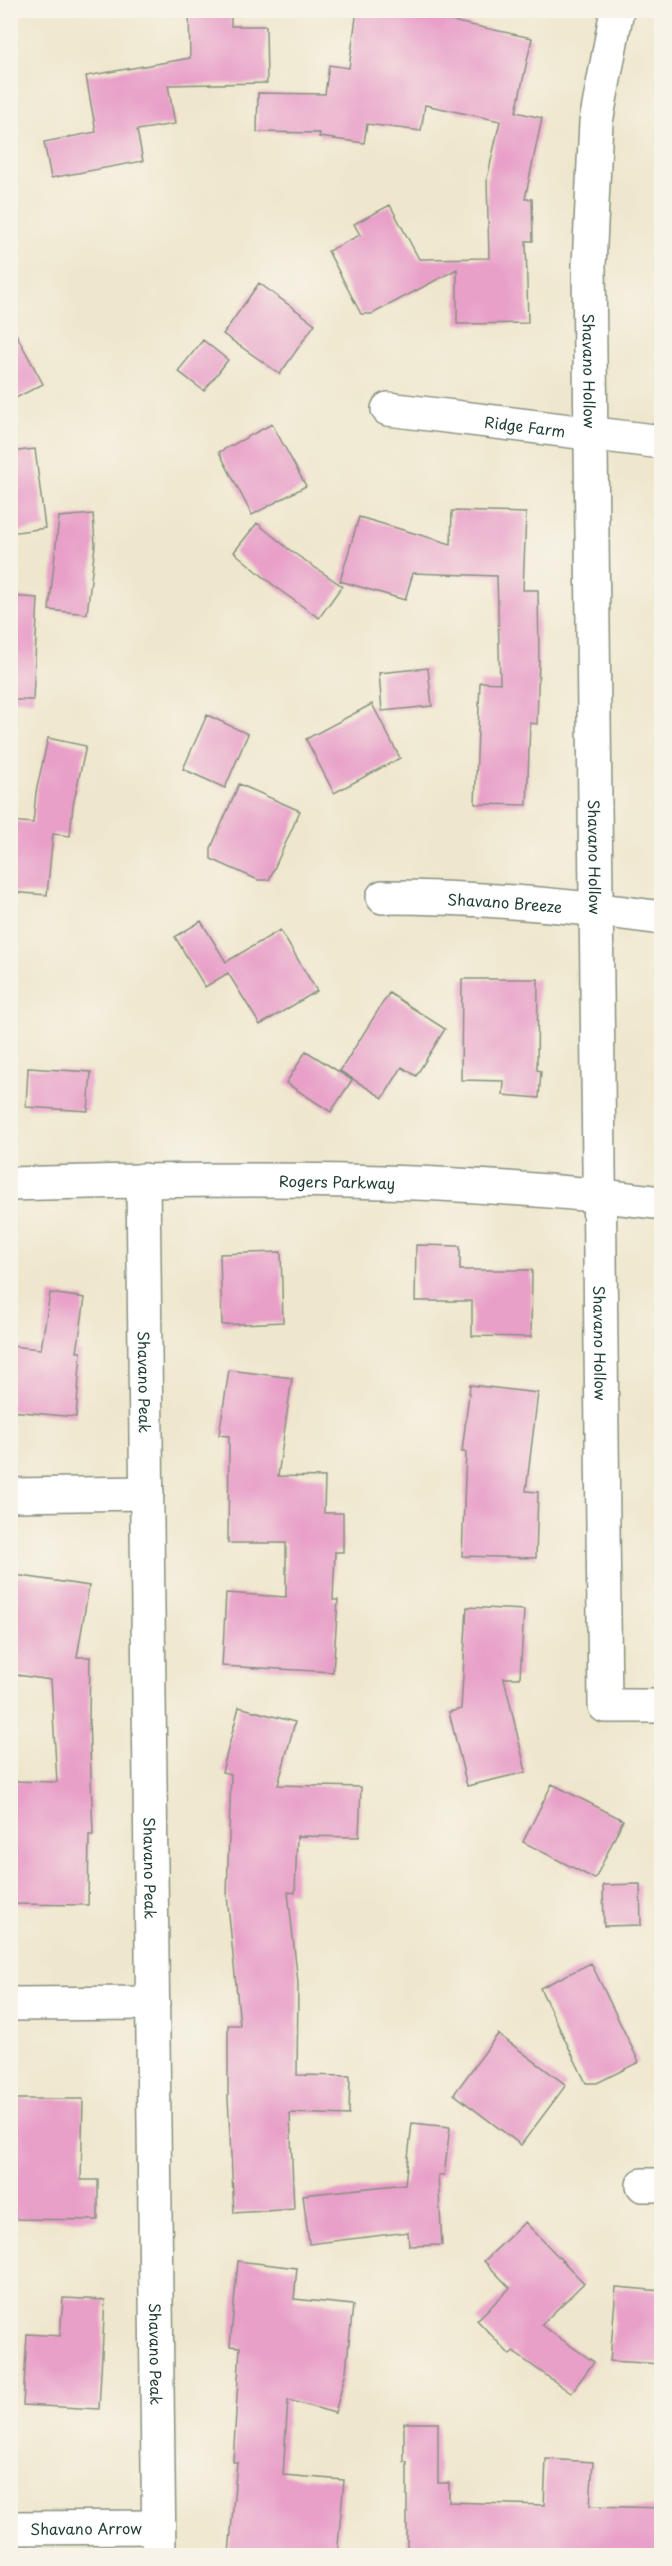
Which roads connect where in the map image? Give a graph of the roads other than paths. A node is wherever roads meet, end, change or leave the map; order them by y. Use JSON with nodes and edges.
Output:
{"nodes":[{"id":1,"x":617,"y":10,"type":"edge"},
{"id":2,"x":388,"y":409,"type":"dead end"},
{"id":3,"x":590,"y":433,"type":"junction"},
{"id":4,"x":662,"y":442,"type":"edge"},
{"id":5,"x":383,"y":897,"type":"dead end"},
{"id":6,"x":596,"y":909,"type":"junction"},
{"id":7,"x":662,"y":918,"type":"edge"},
{"id":8,"x":144,"y":1180,"type":"junction"},
{"id":9,"x":10,"y":1184,"type":"edge"},
{"id":10,"x":599,"y":1195,"type":"junction"},
{"id":11,"x":662,"y":1203,"type":"edge"},
{"id":12,"x":147,"y":1493,"type":"junction"},
{"id":13,"x":10,"y":1495,"type":"edge"},
{"id":14,"x":662,"y":1706,"type":"edge"},
{"id":15,"x":153,"y":2002,"type":"junction"},
{"id":16,"x":10,"y":2004,"type":"edge"},
{"id":17,"x":14,"y":2528,"type":"dead end"},
{"id":18,"x":158,"y":2541,"type":"edge"}],
"edges":[{"from":1,"to":3,"type":"street","name":"Shavano Hollow"},
{"from":2,"to":3,"type":"street","name":"Ridge Farm"},
{"from":3,"to":4,"type":"street","name":"Ridge Farm"},
{"from":3,"to":6,"type":"street","name":"Shavano Hollow"},
{"from":5,"to":6,"type":"street","name":"Shavano Breeze"},
{"from":6,"to":7,"type":"street","name":"Shavano Breeze"},
{"from":6,"to":10,"type":"street","name":"Shavano Hollow"},
{"from":8,"to":9,"type":"street","name":"Rogers Parkway"},
{"from":8,"to":10,"type":"street","name":"Rogers Parkway"},
{"from":8,"to":12,"type":"street","name":"Shavano Peak"},
{"from":10,"to":11,"type":"street","name":"Rogers Parkway"},
{"from":10,"to":14,"type":"street","name":"Shavano Hollow"},
{"from":12,"to":13,"type":"street"},
{"from":12,"to":15,"type":"street","name":"Shavano Peak"},
{"from":15,"to":16,"type":"street"},
{"from":15,"to":18,"type":"street","name":"Shavano Peak"},
{"from":17,"to":18,"type":"street","name":"Shavano Arrow"}]}
